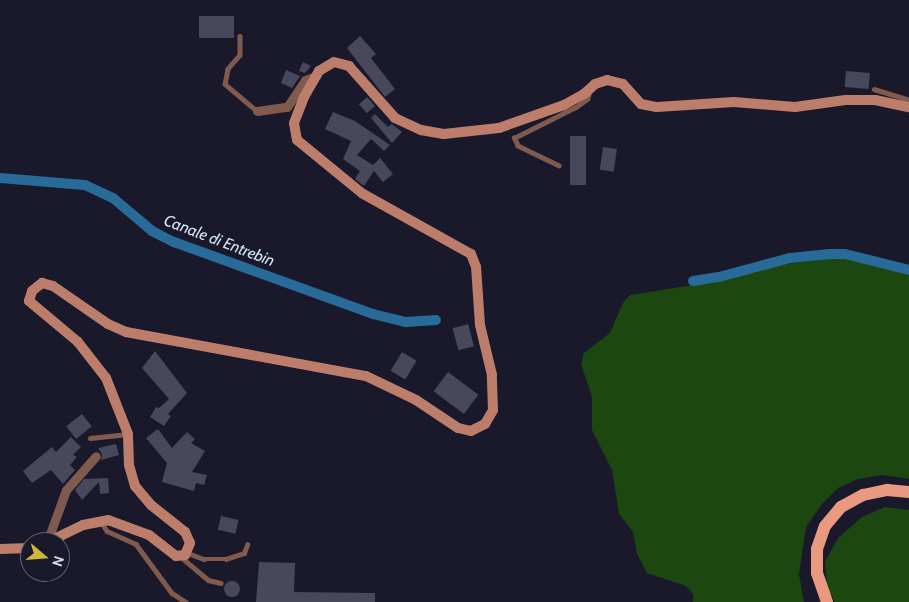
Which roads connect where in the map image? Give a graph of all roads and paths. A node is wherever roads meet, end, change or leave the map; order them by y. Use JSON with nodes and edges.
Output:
{"nodes":[{"id":1,"x":240,"y":36,"type":"dead end"},
{"id":2,"x":316,"y":76,"type":"junction"},
{"id":3,"x":589,"y":89,"type":"junction"},
{"id":4,"x":874,"y":89,"type":"dead end"},
{"id":5,"x":909,"y":100,"type":"edge"},
{"id":6,"x":909,"y":107,"type":"edge"},
{"id":7,"x":257,"y":110,"type":"joint"},
{"id":8,"x":559,"y":166,"type":"dead end"},
{"id":9,"x":128,"y":434,"type":"junction"},
{"id":10,"x":90,"y":438,"type":"dead end"},
{"id":11,"x":96,"y":456,"type":"dead end"},
{"id":12,"x":909,"y":492,"type":"edge"},
{"id":13,"x":100,"y":521,"type":"junction"},
{"id":14,"x":51,"y":532,"type":"edge"},
{"id":15,"x":68,"y":532,"type":"edge"},
{"id":16,"x":247,"y":545,"type":"dead end"},
{"id":17,"x":20,"y":548,"type":"edge"},
{"id":18,"x":0,"y":549,"type":"edge"},
{"id":19,"x":184,"y":554,"type":"junction"},
{"id":20,"x":221,"y":583,"type":"dead end"},
{"id":21,"x":186,"y":602,"type":"edge"},
{"id":22,"x":827,"y":602,"type":"edge"}],
"edges":[{"from":1,"to":7,"type":"lane"},
{"from":2,"to":3,"type":"street"},
{"from":2,"to":7,"type":"street"},
{"from":2,"to":9,"type":"street"},
{"from":3,"to":6,"type":"street"},
{"from":3,"to":8,"type":"lane"},
{"from":4,"to":5,"type":"lane"},
{"from":9,"to":10,"type":"lane"},
{"from":9,"to":19,"type":"street"},
{"from":11,"to":14,"type":"street"},
{"from":12,"to":22,"type":"main road"},
{"from":13,"to":15,"type":"street"},
{"from":13,"to":19,"type":"street"},
{"from":13,"to":21,"type":"lane"},
{"from":16,"to":19,"type":"lane"},
{"from":17,"to":18,"type":"street"},
{"from":19,"to":20,"type":"lane"}]}
